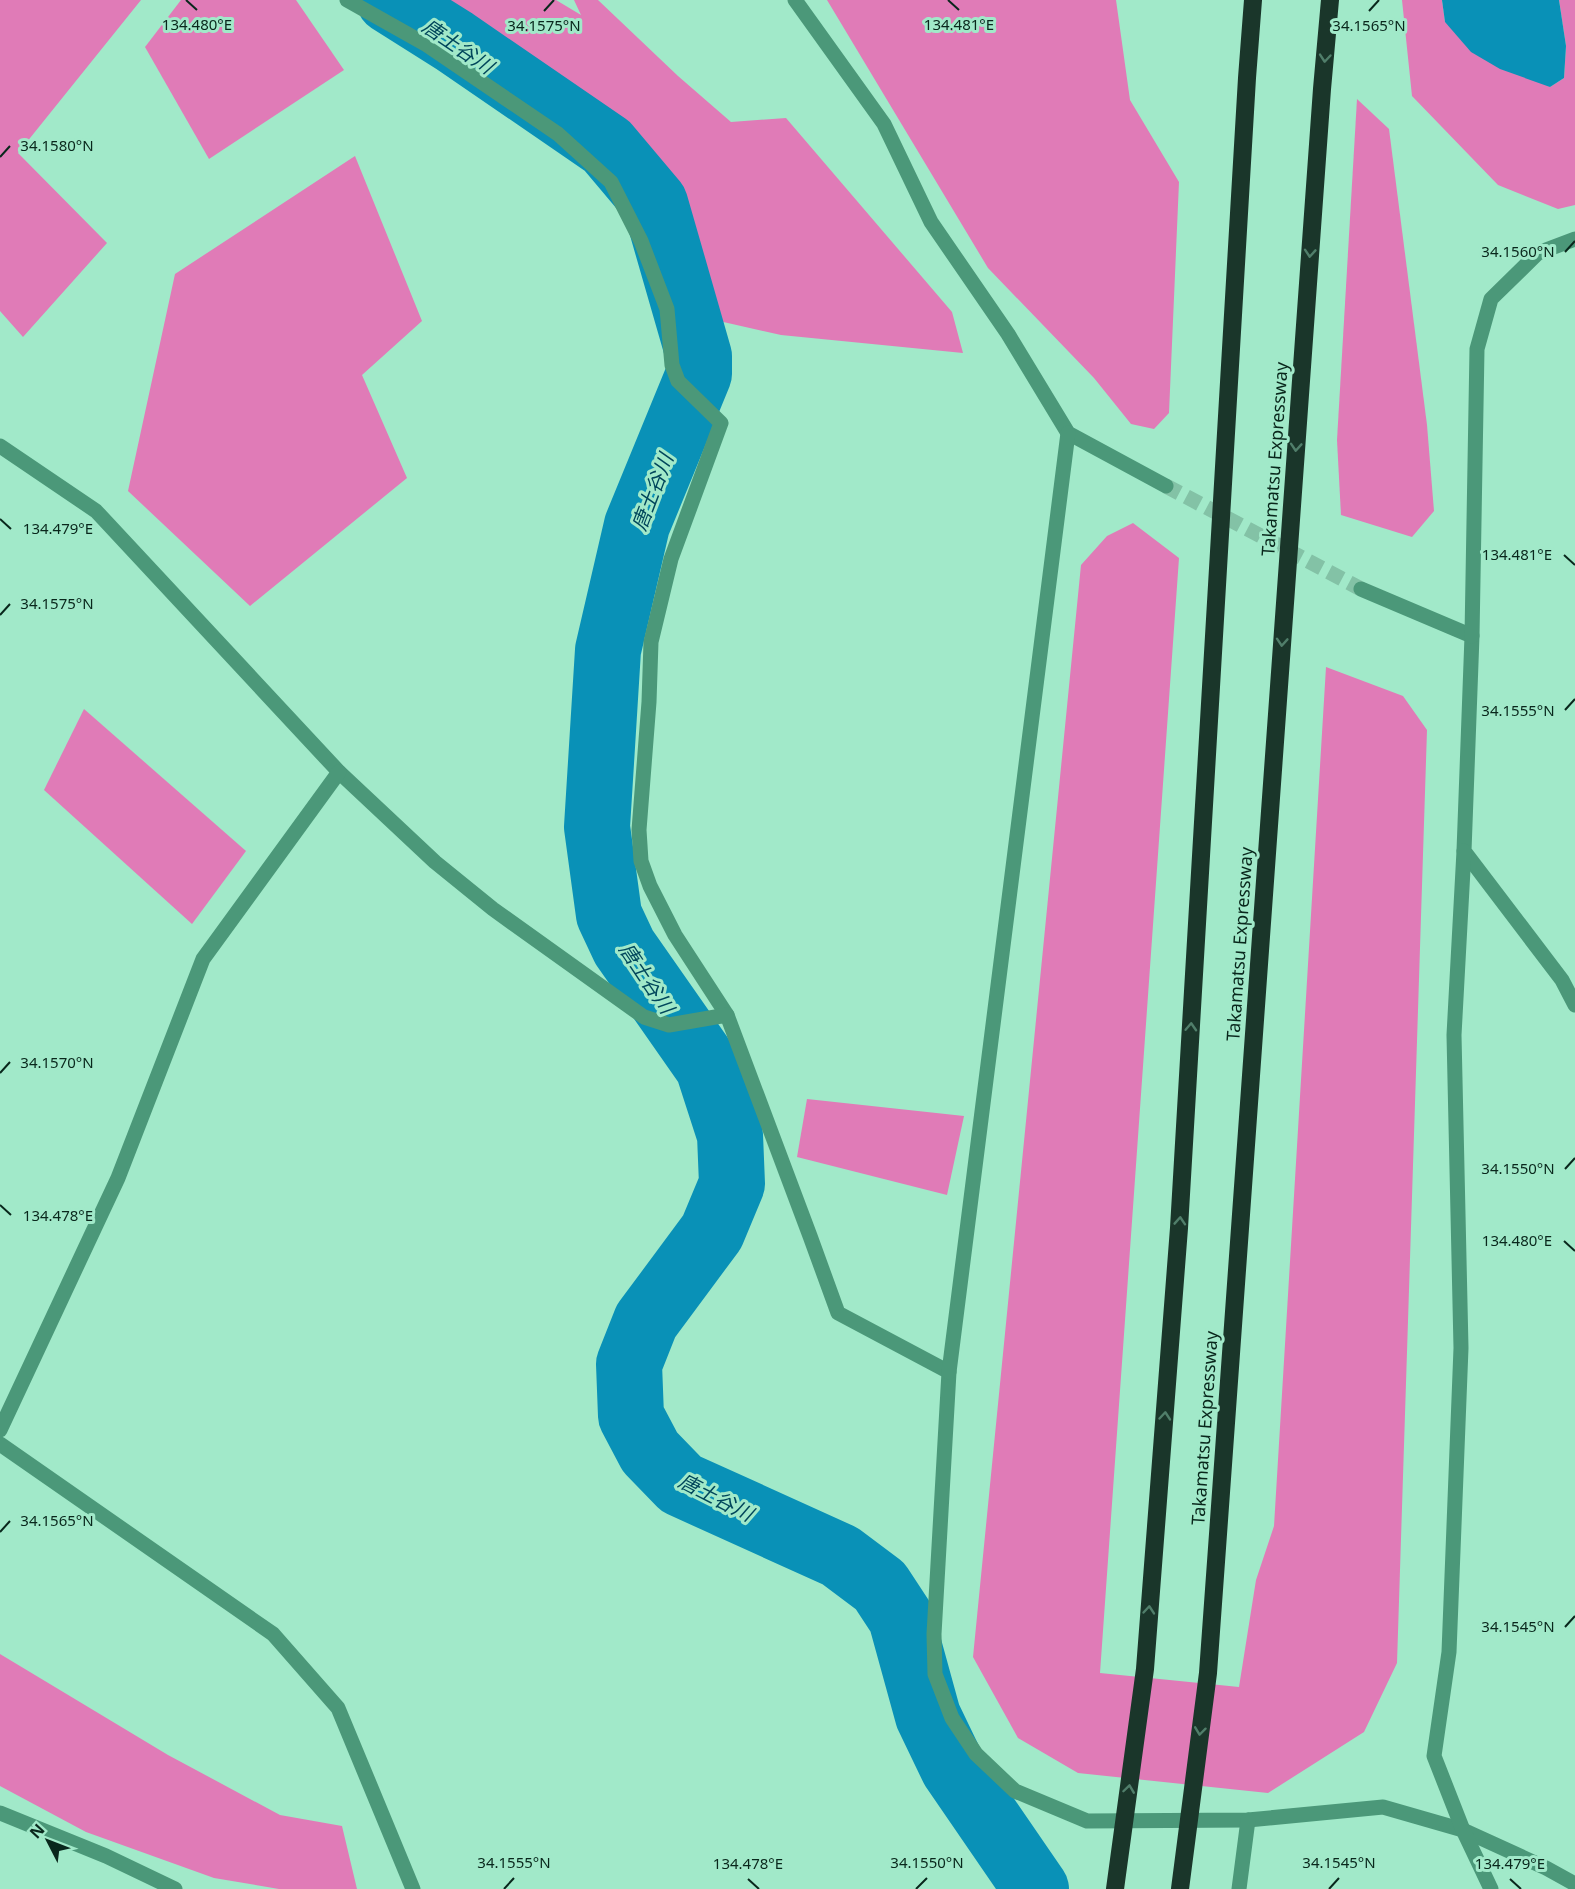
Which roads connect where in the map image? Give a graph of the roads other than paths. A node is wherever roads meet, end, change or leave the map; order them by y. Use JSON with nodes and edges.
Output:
{"nodes":[{"id":1,"x":347,"y":0,"type":"edge"},
{"id":2,"x":795,"y":0,"type":"edge"},
{"id":3,"x":1253,"y":0,"type":"edge"},
{"id":4,"x":1330,"y":0,"type":"edge"},
{"id":5,"x":1575,"y":239,"type":"edge"},
{"id":6,"x":1068,"y":433,"type":"junction"},
{"id":7,"x":0,"y":446,"type":"edge"},
{"id":8,"x":1166,"y":486,"type":"tunnel mouth"},
{"id":9,"x":1361,"y":589,"type":"tunnel mouth"},
{"id":10,"x":1472,"y":636,"type":"junction"},
{"id":11,"x":339,"y":772,"type":"junction"},
{"id":12,"x":1464,"y":851,"type":"junction"},
{"id":13,"x":1575,"y":1005,"type":"edge"},
{"id":14,"x":727,"y":1016,"type":"junction"},
{"id":15,"x":950,"y":1372,"type":"junction"},
{"id":16,"x":0,"y":1430,"type":"edge"},
{"id":17,"x":0,"y":1444,"type":"edge"},
{"id":18,"x":0,"y":1813,"type":"edge"},
{"id":19,"x":1248,"y":1820,"type":"junction"},
{"id":20,"x":1463,"y":1830,"type":"junction"},
{"id":21,"x":1575,"y":1884,"type":"edge"},
{"id":22,"x":175,"y":1889,"type":"edge"},
{"id":23,"x":413,"y":1889,"type":"edge"},
{"id":24,"x":1115,"y":1889,"type":"edge"},
{"id":25,"x":1180,"y":1889,"type":"edge"},
{"id":26,"x":1239,"y":1889,"type":"edge"},
{"id":27,"x":1491,"y":1889,"type":"edge"}],
"edges":[{"from":1,"to":14,"type":"street"},
{"from":2,"to":6,"type":"street"},
{"from":24,"to":3,"type":"highway","one_way":true},
{"from":4,"to":25,"type":"highway","name":"Takamatsu Expressway","one_way":true},
{"from":5,"to":10,"type":"street"},
{"from":6,"to":8,"type":"street"},
{"from":6,"to":15,"type":"street"},
{"from":7,"to":11,"type":"street"},
{"from":9,"to":10,"type":"street"},
{"from":10,"to":12,"type":"street"},
{"from":11,"to":14,"type":"street"},
{"from":11,"to":16,"type":"street"},
{"from":12,"to":13,"type":"street"},
{"from":12,"to":20,"type":"street"},
{"from":14,"to":15,"type":"street"},
{"from":15,"to":19,"type":"street"},
{"from":17,"to":23,"type":"street"},
{"from":18,"to":22,"type":"street"},
{"from":19,"to":20,"type":"street"},
{"from":19,"to":26,"type":"street"},
{"from":20,"to":21,"type":"street"},
{"from":20,"to":27,"type":"street"}]}
